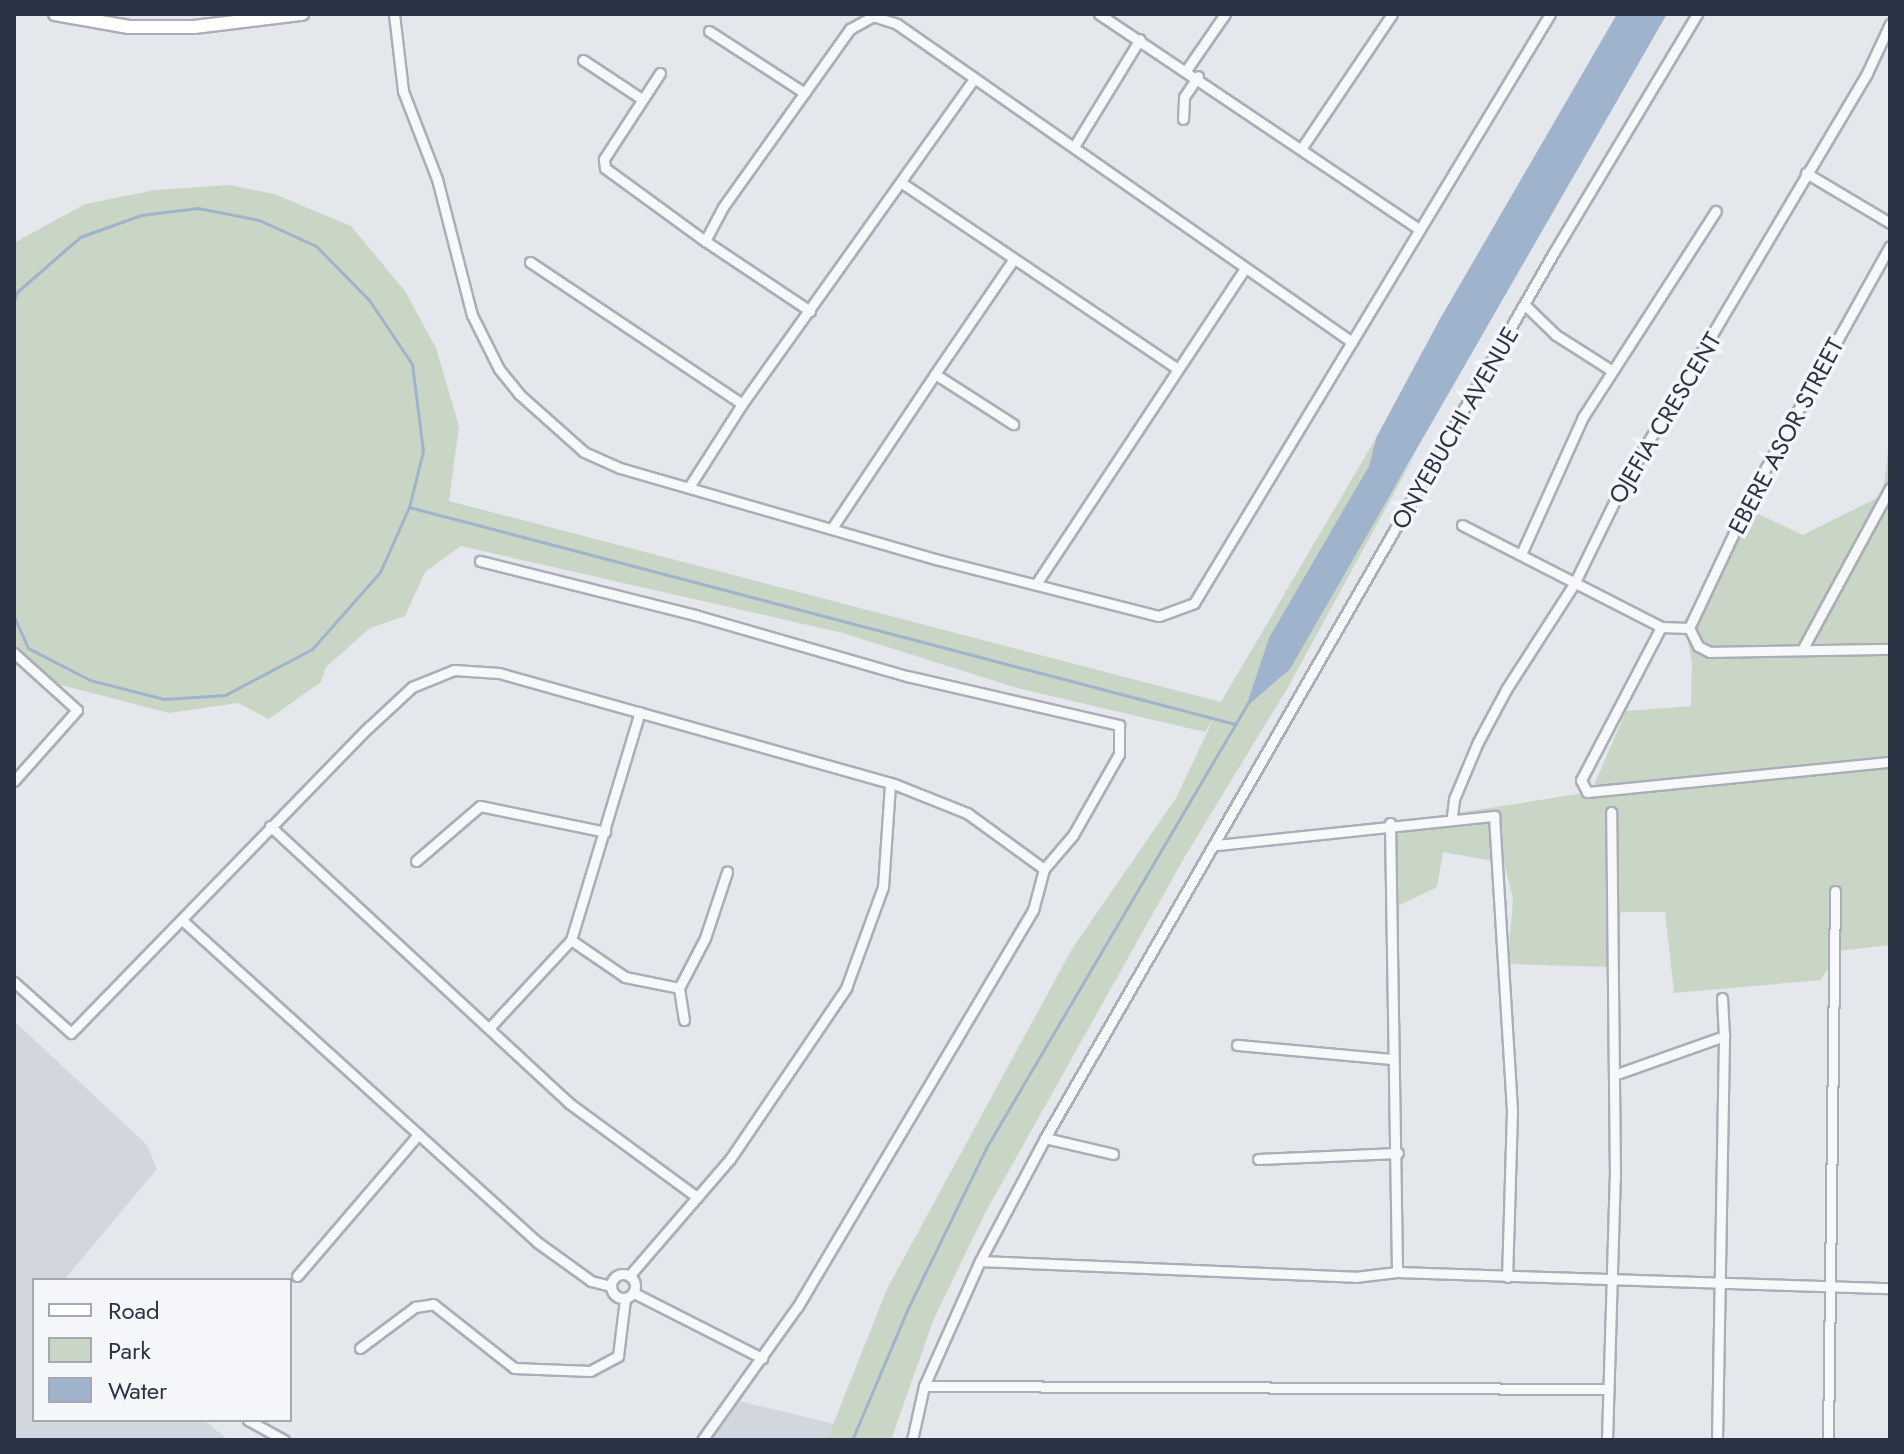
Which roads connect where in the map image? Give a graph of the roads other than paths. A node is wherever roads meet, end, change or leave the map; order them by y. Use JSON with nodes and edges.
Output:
{"nodes":[{"id":1,"x":55,"y":14,"type":"edge"},
{"id":2,"x":302,"y":14,"type":"edge"},
{"id":3,"x":394,"y":14,"type":"edge"},
{"id":4,"x":1099,"y":14,"type":"edge"},
{"id":5,"x":1225,"y":14,"type":"edge"},
{"id":6,"x":1392,"y":14,"type":"edge"},
{"id":7,"x":1550,"y":14,"type":"edge"},
{"id":8,"x":1697,"y":14,"type":"edge"},
{"id":9,"x":1890,"y":24,"type":"edge"},
{"id":10,"x":709,"y":31,"type":"dead end"},
{"id":11,"x":1140,"y":39,"type":"junction"},
{"id":12,"x":583,"y":60,"type":"dead end"},
{"id":13,"x":1187,"y":69,"type":"junction"},
{"id":14,"x":660,"y":73,"type":"dead end"},
{"id":15,"x":1198,"y":76,"type":"junction"},
{"id":16,"x":974,"y":79,"type":"junction"},
{"id":17,"x":805,"y":93,"type":"junction"},
{"id":18,"x":642,"y":99,"type":"junction"},
{"id":19,"x":1183,"y":119,"type":"dead end"},
{"id":20,"x":1075,"y":145,"type":"junction"},
{"id":21,"x":1303,"y":146,"type":"junction"},
{"id":22,"x":1806,"y":173,"type":"junction"},
{"id":23,"x":902,"y":183,"type":"junction"},
{"id":24,"x":1716,"y":211,"type":"dead end"},
{"id":25,"x":1890,"y":223,"type":"edge"},
{"id":26,"x":1418,"y":228,"type":"junction"},
{"id":27,"x":705,"y":241,"type":"junction"},
{"id":28,"x":1890,"y":246,"type":"edge"},
{"id":29,"x":1013,"y":260,"type":"junction"},
{"id":30,"x":530,"y":262,"type":"dead end"},
{"id":31,"x":1245,"y":268,"type":"junction"},
{"id":32,"x":1525,"y":305,"type":"junction"},
{"id":33,"x":810,"y":311,"type":"junction"},
{"id":34,"x":1352,"y":342,"type":"junction"},
{"id":35,"x":1176,"y":368,"type":"junction"},
{"id":36,"x":1611,"y":370,"type":"junction"},
{"id":37,"x":935,"y":374,"type":"junction"},
{"id":38,"x":742,"y":404,"type":"junction"},
{"id":39,"x":1013,"y":424,"type":"dead end"},
{"id":40,"x":689,"y":487,"type":"junction"},
{"id":41,"x":1890,"y":488,"type":"edge"},
{"id":42,"x":834,"y":525,"type":"junction"},
{"id":43,"x":1462,"y":525,"type":"dead end"},
{"id":44,"x":1522,"y":552,"type":"junction"},
{"id":45,"x":480,"y":561,"type":"dead end"},
{"id":46,"x":1036,"y":584,"type":"junction"},
{"id":47,"x":1574,"y":584,"type":"junction"},
{"id":48,"x":1661,"y":627,"type":"junction"},
{"id":49,"x":1689,"y":628,"type":"junction"},
{"id":50,"x":1890,"y":649,"type":"edge"},
{"id":51,"x":1802,"y":650,"type":"junction"},
{"id":52,"x":14,"y":653,"type":"edge"},
{"id":53,"x":640,"y":712,"type":"junction"},
{"id":54,"x":1890,"y":762,"type":"edge"},
{"id":55,"x":14,"y":781,"type":"edge"},
{"id":56,"x":890,"y":783,"type":"junction"},
{"id":57,"x":1452,"y":812,"type":"junction"},
{"id":58,"x":1611,"y":812,"type":"dead end"},
{"id":59,"x":1390,"y":823,"type":"junction"},
{"id":60,"x":270,"y":826,"type":"junction"},
{"id":61,"x":605,"y":832,"type":"junction"},
{"id":62,"x":1217,"y":845,"type":"junction"},
{"id":63,"x":416,"y":861,"type":"dead end"},
{"id":64,"x":1044,"y":869,"type":"junction"},
{"id":65,"x":727,"y":872,"type":"dead end"},
{"id":66,"x":1835,"y":891,"type":"dead end"},
{"id":67,"x":182,"y":920,"type":"junction"},
{"id":68,"x":571,"y":940,"type":"junction"},
{"id":69,"x":14,"y":982,"type":"edge"},
{"id":70,"x":679,"y":988,"type":"junction"},
{"id":71,"x":1722,"y":998,"type":"dead end"},
{"id":72,"x":684,"y":1020,"type":"dead end"},
{"id":73,"x":491,"y":1026,"type":"junction"},
{"id":74,"x":1724,"y":1036,"type":"junction"},
{"id":75,"x":1237,"y":1045,"type":"dead end"},
{"id":76,"x":1392,"y":1059,"type":"junction"},
{"id":77,"x":1614,"y":1075,"type":"junction"},
{"id":78,"x":418,"y":1135,"type":"junction"},
{"id":79,"x":1045,"y":1138,"type":"junction"},
{"id":80,"x":1398,"y":1153,"type":"junction"},
{"id":81,"x":1113,"y":1154,"type":"dead end"},
{"id":82,"x":1258,"y":1159,"type":"dead end"},
{"id":83,"x":697,"y":1197,"type":"junction"},
{"id":84,"x":980,"y":1261,"type":"junction"},
{"id":85,"x":1397,"y":1272,"type":"junction"},
{"id":86,"x":297,"y":1276,"type":"dead end"},
{"id":87,"x":629,"y":1276,"type":"junction"},
{"id":88,"x":1507,"y":1277,"type":"junction"},
{"id":89,"x":1609,"y":1278,"type":"junction"},
{"id":90,"x":1719,"y":1285,"type":"junction"},
{"id":91,"x":611,"y":1286,"type":"junction"},
{"id":92,"x":1833,"y":1288,"type":"junction"},
{"id":93,"x":1890,"y":1288,"type":"edge"},
{"id":94,"x":629,"y":1296,"type":"junction"},
{"id":95,"x":360,"y":1348,"type":"dead end"},
{"id":96,"x":762,"y":1358,"type":"junction"},
{"id":97,"x":924,"y":1386,"type":"junction"},
{"id":98,"x":1607,"y":1389,"type":"junction"},
{"id":99,"x":252,"y":1422,"type":"edge"},
{"id":100,"x":284,"y":1440,"type":"edge"},
{"id":101,"x":702,"y":1440,"type":"edge"},
{"id":102,"x":912,"y":1440,"type":"edge"},
{"id":103,"x":1607,"y":1440,"type":"edge"},
{"id":104,"x":1717,"y":1440,"type":"edge"},
{"id":105,"x":1828,"y":1440,"type":"edge"}],
"edges":[{"from":1,"to":2,"type":"main road"},
{"from":3,"to":40,"type":"street"},
{"from":4,"to":11,"type":"street"},
{"from":5,"to":13,"type":"street"},
{"from":6,"to":21,"type":"street"},
{"from":7,"to":26,"type":"street"},
{"from":8,"to":32,"type":"street","name":"ONYEBUCHI AVENUE"},
{"from":9,"to":22,"type":"street","name":"OJEFIA CRESCENT"},
{"from":10,"to":17,"type":"street"},
{"from":11,"to":13,"type":"street"},
{"from":11,"to":20,"type":"street"},
{"from":12,"to":18,"type":"street"},
{"from":13,"to":15,"type":"street"},
{"from":14,"to":18,"type":"street"},
{"from":15,"to":19,"type":"street"},
{"from":15,"to":21,"type":"street"},
{"from":16,"to":17,"type":"street"},
{"from":16,"to":20,"type":"street"},
{"from":16,"to":23,"type":"street"},
{"from":17,"to":27,"type":"street"},
{"from":18,"to":27,"type":"street"},
{"from":20,"to":31,"type":"street"},
{"from":21,"to":26,"type":"street"},
{"from":22,"to":25,"type":"street"},
{"from":22,"to":47,"type":"street","name":"OJEFIA CRESCENT"},
{"from":23,"to":29,"type":"street"},
{"from":23,"to":33,"type":"street"},
{"from":24,"to":36,"type":"street"},
{"from":26,"to":34,"type":"street"},
{"from":27,"to":33,"type":"street"},
{"from":28,"to":49,"type":"street","name":"EBERE ASOR STREET"},
{"from":29,"to":35,"type":"street"},
{"from":29,"to":37,"type":"street"},
{"from":30,"to":38,"type":"street"},
{"from":31,"to":34,"type":"street"},
{"from":31,"to":35,"type":"street"},
{"from":32,"to":36,"type":"street"},
{"from":32,"to":62,"type":"street","name":"ONYEBUCHI AVENUE"},
{"from":33,"to":38,"type":"street"},
{"from":34,"to":46,"type":"street"},
{"from":35,"to":46,"type":"street"},
{"from":36,"to":44,"type":"street"},
{"from":37,"to":39,"type":"street"},
{"from":37,"to":42,"type":"street"},
{"from":38,"to":40,"type":"street"},
{"from":40,"to":42,"type":"street"},
{"from":41,"to":51,"type":"street"},
{"from":42,"to":46,"type":"street"},
{"from":43,"to":44,"type":"street"},
{"from":44,"to":47,"type":"street"},
{"from":45,"to":64,"type":"street"},
{"from":47,"to":48,"type":"street"},
{"from":47,"to":57,"type":"street","name":"OJEFIA CRESCENT"},
{"from":48,"to":49,"type":"street"},
{"from":48,"to":54,"type":"street"},
{"from":49,"to":51,"type":"street"},
{"from":50,"to":51,"type":"street"},
{"from":52,"to":55,"type":"street"},
{"from":53,"to":56,"type":"street"},
{"from":53,"to":60,"type":"street"},
{"from":53,"to":61,"type":"street"},
{"from":56,"to":64,"type":"street"},
{"from":56,"to":83,"type":"street"},
{"from":57,"to":59,"type":"street"},
{"from":57,"to":88,"type":"street"},
{"from":58,"to":77,"type":"street"},
{"from":59,"to":62,"type":"street"},
{"from":59,"to":76,"type":"street"},
{"from":60,"to":67,"type":"street"},
{"from":60,"to":73,"type":"street"},
{"from":61,"to":63,"type":"street"},
{"from":61,"to":68,"type":"street"},
{"from":62,"to":79,"type":"street","name":"ONYEBUCHI AVENUE"},
{"from":64,"to":96,"type":"street"},
{"from":65,"to":70,"type":"street"},
{"from":66,"to":92,"type":"street"},
{"from":67,"to":69,"type":"street"},
{"from":67,"to":78,"type":"street"},
{"from":68,"to":70,"type":"street"},
{"from":68,"to":73,"type":"street"},
{"from":70,"to":72,"type":"street"},
{"from":71,"to":74,"type":"street"},
{"from":73,"to":83,"type":"street"},
{"from":74,"to":77,"type":"street"},
{"from":74,"to":90,"type":"street"},
{"from":75,"to":76,"type":"street"},
{"from":76,"to":80,"type":"street"},
{"from":77,"to":89,"type":"street"},
{"from":78,"to":86,"type":"street"},
{"from":78,"to":91,"type":"street"},
{"from":79,"to":81,"type":"street"},
{"from":79,"to":84,"type":"street","name":"ONYEBUCHI AVENUE"},
{"from":80,"to":82,"type":"street"},
{"from":80,"to":85,"type":"street"},
{"from":83,"to":87,"type":"street"},
{"from":84,"to":85,"type":"street"},
{"from":84,"to":97,"type":"street","name":"ONYEBUCHI AVENUE"},
{"from":85,"to":88,"type":"street"},
{"from":87,"to":91,"type":"street"},
{"from":87,"to":94,"type":"street"},
{"from":88,"to":89,"type":"street"},
{"from":89,"to":90,"type":"street"},
{"from":89,"to":98,"type":"street"},
{"from":90,"to":92,"type":"street"},
{"from":90,"to":104,"type":"street"},
{"from":91,"to":94,"type":"street"},
{"from":92,"to":93,"type":"street"},
{"from":92,"to":105,"type":"street"},
{"from":94,"to":95,"type":"street"},
{"from":94,"to":96,"type":"street"},
{"from":96,"to":101,"type":"street"},
{"from":97,"to":98,"type":"street"},
{"from":97,"to":102,"type":"street","name":"ONYEBUCHI AVENUE"},
{"from":98,"to":103,"type":"street"},
{"from":99,"to":100,"type":"street"}]}
